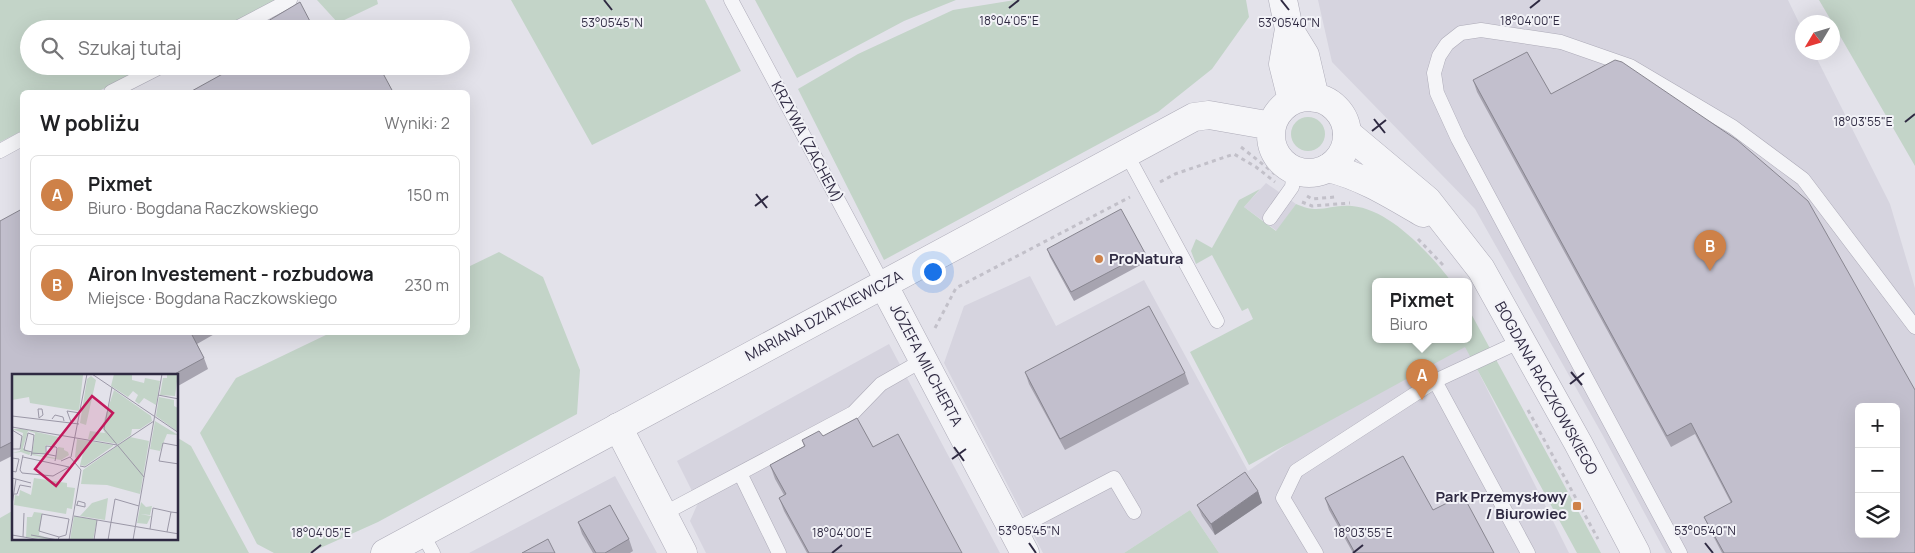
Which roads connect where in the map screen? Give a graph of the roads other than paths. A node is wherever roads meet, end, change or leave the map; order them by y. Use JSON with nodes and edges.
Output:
{"nodes":[{"id":1,"x":290,"y":0,"type":"edge"},
{"id":2,"x":731,"y":0,"type":"edge"},
{"id":3,"x":1283,"y":0,"type":"edge"},
{"id":4,"x":251,"y":20,"type":"edge"},
{"id":5,"x":144,"y":75,"type":"edge"},
{"id":6,"x":115,"y":90,"type":"edge"},
{"id":7,"x":1304,"y":99,"type":"junction"},
{"id":8,"x":1272,"y":126,"type":"junction"},
{"id":9,"x":1347,"y":134,"type":"junction"},
{"id":10,"x":20,"y":140,"type":"edge"},
{"id":11,"x":0,"y":151,"type":"edge"},
{"id":12,"x":1126,"y":153,"type":"junction"},
{"id":13,"x":1328,"y":168,"type":"junction"},
{"id":14,"x":1294,"y":169,"type":"junction"},
{"id":15,"x":1270,"y":218,"type":"dead end"},
{"id":16,"x":1449,"y":228,"type":"junction"},
{"id":17,"x":883,"y":284,"type":"junction"},
{"id":18,"x":1216,"y":321,"type":"dead end"},
{"id":19,"x":1915,"y":327,"type":"edge"},
{"id":20,"x":1521,"y":340,"type":"junction"},
{"id":21,"x":923,"y":360,"type":"junction"},
{"id":22,"x":1435,"y":381,"type":"junction"},
{"id":23,"x":618,"y":427,"type":"junction"},
{"id":24,"x":740,"y":473,"type":"junction"},
{"id":25,"x":1134,"y":512,"type":"dead end"},
{"id":26,"x":662,"y":514,"type":"junction"},
{"id":27,"x":1019,"y":542,"type":"edge"},
{"id":28,"x":428,"y":543,"type":"edge"},
{"id":29,"x":385,"y":553,"type":"edge"},
{"id":30,"x":683,"y":553,"type":"edge"},
{"id":31,"x":779,"y":553,"type":"edge"},
{"id":32,"x":1316,"y":553,"type":"edge"},
{"id":33,"x":1528,"y":553,"type":"edge"},
{"id":34,"x":1636,"y":553,"type":"edge"},
{"id":35,"x":1680,"y":553,"type":"edge"}],
"edges":[{"from":1,"to":4,"type":"lane"},
{"from":2,"to":17,"type":"lane","name":"KRZYWA (ZACHEM)"},
{"from":3,"to":7,"type":"street"},
{"from":5,"to":6,"type":"lane"},
{"from":7,"to":8,"type":"street"},
{"from":7,"to":9,"type":"street"},
{"from":8,"to":12,"type":"street","name":"MARIANA DZIATKIEWICZA"},
{"from":8,"to":14,"type":"street"},
{"from":9,"to":13,"type":"street"},
{"from":9,"to":16,"type":"street","name":"BOGDANA RACZKOWSKIEGO"},
{"from":10,"to":11,"type":"lane"},
{"from":12,"to":17,"type":"street","name":"MARIANA DZIATKIEWICZA"},
{"from":12,"to":18,"type":"lane"},
{"from":13,"to":14,"type":"street","name":"BOGDANA RACZKOWSKIEGO"},
{"from":13,"to":16,"type":"street","name":"BOGDANA RACZKOWSKIEGO"},
{"from":14,"to":15,"type":"lane"},
{"from":16,"to":20,"type":"street","name":"BOGDANA RACZKOWSKIEGO"},
{"from":17,"to":21,"type":"street","name":"JÓZEFA MILCHERTA"},
{"from":17,"to":23,"type":"street","name":"MARIANA DZIATKIEWICZA"},
{"from":19,"to":35,"type":"lane"},
{"from":20,"to":22,"type":"lane"},
{"from":20,"to":34,"type":"street","name":"BOGDANA RACZKOWSKIEGO"},
{"from":21,"to":24,"type":"lane"},
{"from":21,"to":27,"type":"street","name":"JÓZEFA MILCHERTA"},
{"from":22,"to":32,"type":"lane"},
{"from":22,"to":33,"type":"lane"},
{"from":23,"to":26,"type":"street"},
{"from":23,"to":28,"type":"street","name":"MARIANA DZIATKIEWICZA"},
{"from":24,"to":26,"type":"lane"},
{"from":24,"to":31,"type":"lane"},
{"from":25,"to":27,"type":"lane"},
{"from":26,"to":30,"type":"street"},
{"from":28,"to":29,"type":"street","name":"MARIANA DZIATKIEWICZA"}]}
